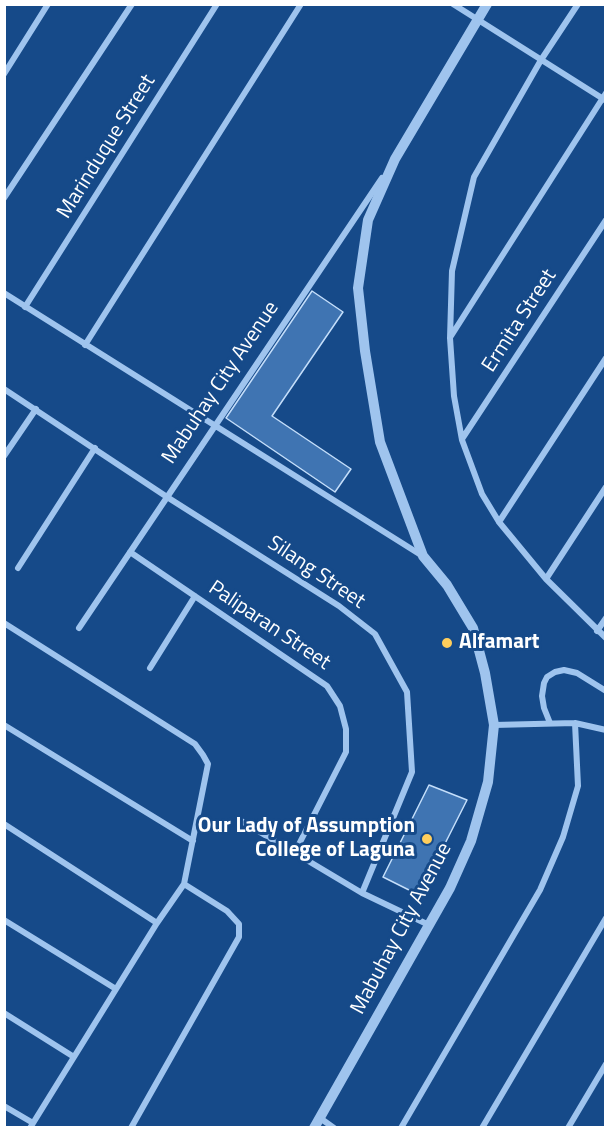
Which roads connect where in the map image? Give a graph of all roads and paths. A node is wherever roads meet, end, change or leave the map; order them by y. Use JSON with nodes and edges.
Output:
{"nodes":[{"id":1,"x":48,"y":4,"type":"edge"},
{"id":2,"x":132,"y":4,"type":"edge"},
{"id":3,"x":217,"y":4,"type":"edge"},
{"id":4,"x":302,"y":4,"type":"edge"},
{"id":5,"x":453,"y":4,"type":"edge"},
{"id":6,"x":487,"y":4,"type":"edge"},
{"id":7,"x":578,"y":4,"type":"edge"},
{"id":8,"x":478,"y":19,"type":"junction"},
{"id":9,"x":541,"y":60,"type":"junction"},
{"id":10,"x":4,"y":75,"type":"edge"},
{"id":11,"x":604,"y":97,"type":"edge"},
{"id":12,"x":395,"y":159,"type":"junction"},
{"id":13,"x":4,"y":198,"type":"edge"},
{"id":14,"x":606,"y":220,"type":"edge"},
{"id":15,"x":4,"y":293,"type":"edge"},
{"id":16,"x":25,"y":307,"type":"junction"},
{"id":17,"x":450,"y":338,"type":"junction"},
{"id":18,"x":85,"y":345,"type":"junction"},
{"id":19,"x":606,"y":358,"type":"edge"},
{"id":20,"x":4,"y":389,"type":"edge"},
{"id":21,"x":36,"y":409,"type":"junction"},
{"id":22,"x":215,"y":426,"type":"junction"},
{"id":23,"x":462,"y":440,"type":"junction"},
{"id":24,"x":95,"y":448,"type":"junction"},
{"id":25,"x":4,"y":456,"type":"edge"},
{"id":26,"x":606,"y":487,"type":"edge"},
{"id":27,"x":167,"y":497,"type":"junction"},
{"id":28,"x":499,"y":522,"type":"junction"},
{"id":29,"x":130,"y":552,"type":"junction"},
{"id":30,"x":423,"y":556,"type":"junction"},
{"id":31,"x":18,"y":568,"type":"dead end"},
{"id":32,"x":546,"y":579,"type":"junction"},
{"id":33,"x":195,"y":596,"type":"junction"},
{"id":34,"x":606,"y":618,"type":"edge"},
{"id":35,"x":4,"y":623,"type":"edge"},
{"id":36,"x":79,"y":628,"type":"dead end"},
{"id":37,"x":597,"y":631,"type":"junction"},
{"id":38,"x":606,"y":638,"type":"edge"},
{"id":39,"x":150,"y":668,"type":"dead end"},
{"id":40,"x":606,"y":691,"type":"edge"},
{"id":41,"x":550,"y":723,"type":"junction"},
{"id":42,"x":575,"y":723,"type":"junction"},
{"id":43,"x":4,"y":725,"type":"edge"},
{"id":44,"x":494,"y":725,"type":"junction"},
{"id":45,"x":606,"y":730,"type":"edge"},
{"id":46,"x":238,"y":819,"type":"dead end"},
{"id":47,"x":4,"y":824,"type":"edge"},
{"id":48,"x":193,"y":841,"type":"junction"},
{"id":49,"x":295,"y":852,"type":"junction"},
{"id":50,"x":184,"y":884,"type":"junction"},
{"id":51,"x":362,"y":893,"type":"junction"},
{"id":52,"x":606,"y":918,"type":"edge"},
{"id":53,"x":4,"y":920,"type":"edge"},
{"id":54,"x":157,"y":922,"type":"junction"},
{"id":55,"x":429,"y":925,"type":"junction"},
{"id":56,"x":116,"y":989,"type":"junction"},
{"id":57,"x":4,"y":1013,"type":"edge"},
{"id":58,"x":74,"y":1058,"type":"junction"},
{"id":59,"x":606,"y":1064,"type":"edge"},
{"id":60,"x":4,"y":1106,"type":"edge"},
{"id":61,"x":317,"y":1123,"type":"edge"},
{"id":62,"x":32,"y":1126,"type":"edge"},
{"id":63,"x":131,"y":1128,"type":"edge"},
{"id":64,"x":334,"y":1128,"type":"edge"},
{"id":65,"x":401,"y":1128,"type":"edge"},
{"id":66,"x":482,"y":1128,"type":"edge"},
{"id":67,"x":568,"y":1128,"type":"edge"}],
"edges":[{"from":1,"to":10,"type":"street"},
{"from":2,"to":13,"type":"street"},
{"from":3,"to":16,"type":"street","name":"Marinduque Street"},
{"from":4,"to":18,"type":"street"},
{"from":5,"to":8,"type":"street"},
{"from":6,"to":8,"type":"street","name":"Mabuhay City Avenue"},
{"from":7,"to":9,"type":"street"},
{"from":8,"to":9,"type":"street"},
{"from":8,"to":12,"type":"street","name":"Mabuhay City Avenue"},
{"from":9,"to":11,"type":"street"},
{"from":9,"to":17,"type":"street"},
{"from":11,"to":17,"type":"street"},
{"from":12,"to":22,"type":"street","name":"Mabuhay City Avenue"},
{"from":12,"to":30,"type":"street","name":"Mabuhay City Avenue"},
{"from":14,"to":23,"type":"street","name":"Ermita Street"},
{"from":15,"to":16,"type":"street"},
{"from":16,"to":18,"type":"street"},
{"from":17,"to":23,"type":"street"},
{"from":18,"to":22,"type":"street"},
{"from":19,"to":28,"type":"street"},
{"from":20,"to":21,"type":"street","name":"Silang Street"},
{"from":21,"to":24,"type":"street","name":"Silang Street"},
{"from":21,"to":25,"type":"street"},
{"from":22,"to":27,"type":"street","name":"Mabuhay City Avenue"},
{"from":22,"to":30,"type":"street"},
{"from":23,"to":28,"type":"street"},
{"from":24,"to":27,"type":"street","name":"Silang Street"},
{"from":24,"to":31,"type":"street"},
{"from":26,"to":32,"type":"street"},
{"from":27,"to":29,"type":"street","name":"Mabuhay City Avenue"},
{"from":27,"to":51,"type":"street","name":"Silang Street"},
{"from":28,"to":32,"type":"street"},
{"from":29,"to":33,"type":"street","name":"Paliparan Street"},
{"from":29,"to":36,"type":"street","name":"Mabuhay City Avenue"},
{"from":30,"to":44,"type":"street","name":"Mabuhay City Avenue"},
{"from":32,"to":37,"type":"street"},
{"from":33,"to":39,"type":"street"},
{"from":33,"to":49,"type":"street","name":"Paliparan Street"},
{"from":34,"to":37,"type":"street"},
{"from":35,"to":48,"type":"street"},
{"from":37,"to":38,"type":"street"},
{"from":40,"to":41,"type":"street"},
{"from":41,"to":42,"type":"street"},
{"from":41,"to":44,"type":"street"},
{"from":42,"to":45,"type":"street"},
{"from":42,"to":65,"type":"street"},
{"from":43,"to":48,"type":"street"},
{"from":44,"to":55,"type":"street","name":"Mabuhay City Avenue"},
{"from":46,"to":49,"type":"street"},
{"from":47,"to":54,"type":"street"},
{"from":48,"to":50,"type":"street"},
{"from":49,"to":51,"type":"street"},
{"from":50,"to":54,"type":"street"},
{"from":50,"to":63,"type":"street"},
{"from":51,"to":55,"type":"street"},
{"from":52,"to":66,"type":"street"},
{"from":53,"to":56,"type":"street"},
{"from":54,"to":56,"type":"street"},
{"from":55,"to":61,"type":"street","name":"Mabuhay City Avenue"},
{"from":56,"to":58,"type":"street"},
{"from":57,"to":58,"type":"street"},
{"from":58,"to":62,"type":"street"},
{"from":59,"to":67,"type":"street"},
{"from":60,"to":62,"type":"street"},
{"from":61,"to":64,"type":"street"}]}
